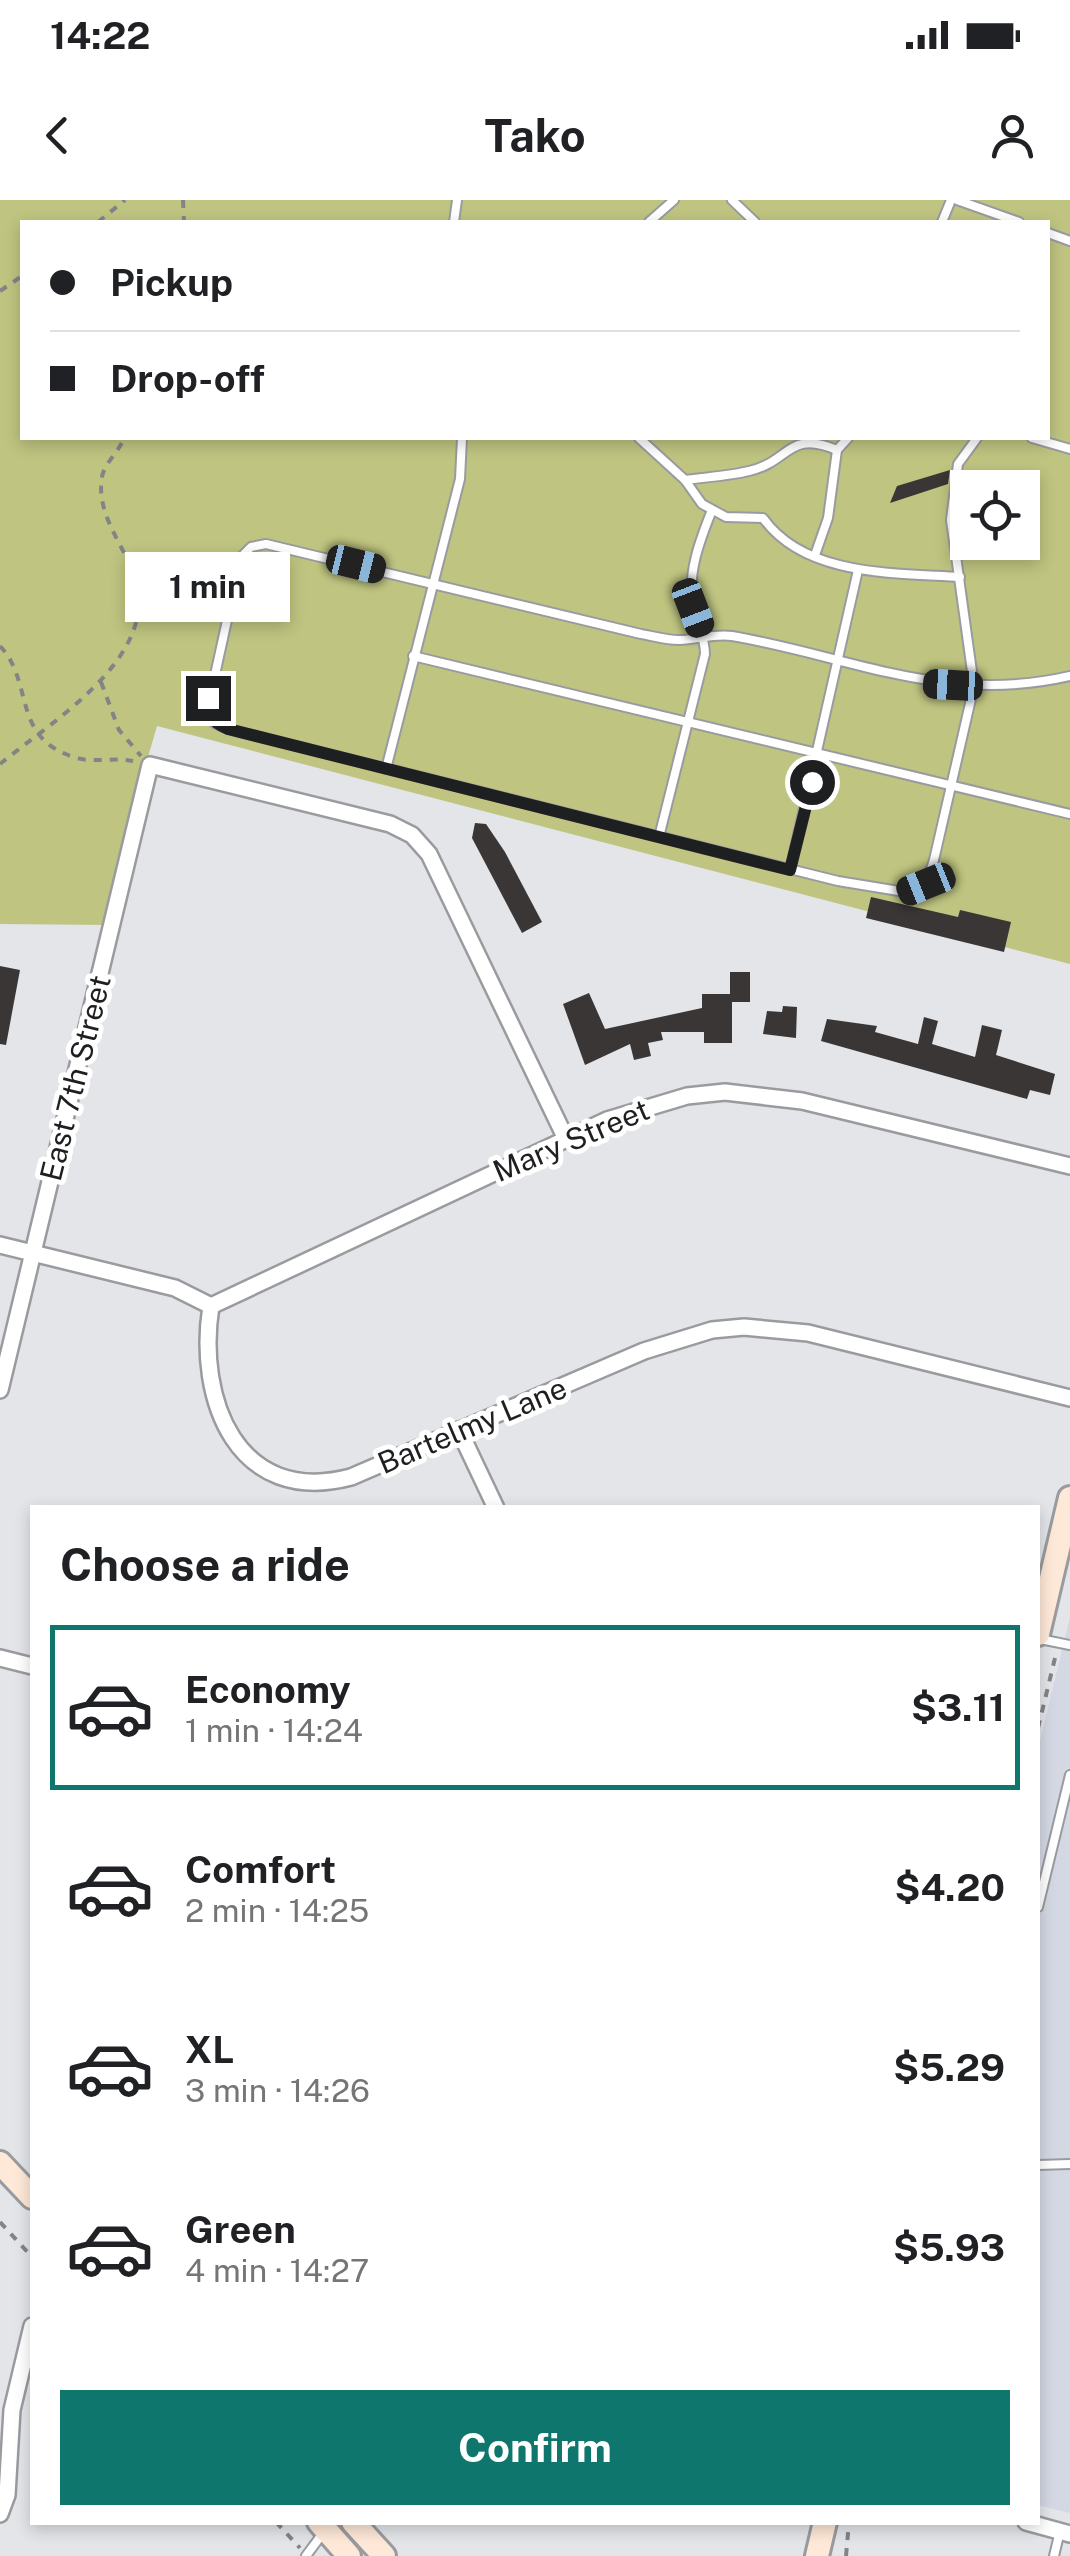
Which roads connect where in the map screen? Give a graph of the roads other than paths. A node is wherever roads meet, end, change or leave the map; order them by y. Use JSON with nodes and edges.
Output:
{"nodes":[{"id":1,"x":674,"y":200,"type":"edge"},
{"id":2,"x":732,"y":200,"type":"edge"},
{"id":3,"x":954,"y":200,"type":"edge"},
{"id":4,"x":652,"y":220,"type":"edge"},
{"id":5,"x":753,"y":220,"type":"edge"},
{"id":6,"x":1012,"y":220,"type":"edge"},
{"id":7,"x":462,"y":440,"type":"edge"},
{"id":8,"x":642,"y":440,"type":"edge"},
{"id":9,"x":846,"y":440,"type":"edge"},
{"id":10,"x":976,"y":440,"type":"edge"},
{"id":11,"x":1039,"y":440,"type":"edge"},
{"id":12,"x":1070,"y":449,"type":"edge"},
{"id":13,"x":836,"y":450,"type":"junction"},
{"id":14,"x":685,"y":480,"type":"junction"},
{"id":15,"x":712,"y":510,"type":"junction"},
{"id":16,"x":815,"y":556,"type":"junction"},
{"id":17,"x":858,"y":570,"type":"junction"},
{"id":18,"x":960,"y":577,"type":"junction"},
{"id":19,"x":432,"y":583,"type":"junction"},
{"id":20,"x":705,"y":638,"type":"junction"},
{"id":21,"x":413,"y":656,"type":"junction"},
{"id":22,"x":840,"y":660,"type":"junction"},
{"id":23,"x":1070,"y":676,"type":"edge"},
{"id":24,"x":974,"y":686,"type":"junction"},
{"id":25,"x":688,"y":721,"type":"junction"},
{"id":26,"x":818,"y":752,"type":"junction"},
{"id":27,"x":386,"y":769,"type":"junction"},
{"id":28,"x":951,"y":785,"type":"junction"},
{"id":29,"x":1070,"y":814,"type":"edge"},
{"id":30,"x":660,"y":837,"type":"junction"},
{"id":31,"x":790,"y":870,"type":"junction"},
{"id":32,"x":566,"y":1139,"type":"junction"},
{"id":33,"x":1070,"y":1166,"type":"edge"},
{"id":34,"x":0,"y":1245,"type":"edge"},
{"id":35,"x":32,"y":1254,"type":"junction"},
{"id":36,"x":211,"y":1306,"type":"junction"},
{"id":37,"x":0,"y":1390,"type":"edge"},
{"id":38,"x":1070,"y":1398,"type":"edge"},
{"id":39,"x":459,"y":1430,"type":"junction"},
{"id":40,"x":1070,"y":1498,"type":"edge"},
{"id":41,"x":495,"y":1505,"type":"edge"},
{"id":42,"x":1044,"y":1638,"type":"edge"},
{"id":43,"x":1070,"y":1645,"type":"edge"},
{"id":44,"x":0,"y":1658,"type":"edge"},
{"id":45,"x":30,"y":1666,"type":"edge"},
{"id":46,"x":1070,"y":1775,"type":"edge"},
{"id":47,"x":1040,"y":1899,"type":"edge"},
{"id":48,"x":0,"y":2163,"type":"edge"},
{"id":49,"x":1070,"y":2164,"type":"edge"},
{"id":50,"x":1040,"y":2165,"type":"edge"},
{"id":51,"x":30,"y":2195,"type":"edge"},
{"id":52,"x":30,"y":2334,"type":"edge"},
{"id":53,"x":0,"y":2514,"type":"edge"},
{"id":54,"x":356,"y":2525,"type":"edge"},
{"id":55,"x":824,"y":2525,"type":"edge"},
{"id":56,"x":1038,"y":2525,"type":"edge"},
{"id":57,"x":322,"y":2526,"type":"edge"},
{"id":58,"x":1065,"y":2532,"type":"edge"},
{"id":59,"x":306,"y":2556,"type":"edge"},
{"id":60,"x":349,"y":2556,"type":"edge"},
{"id":61,"x":384,"y":2556,"type":"edge"},
{"id":62,"x":817,"y":2556,"type":"edge"},
{"id":63,"x":1054,"y":2556,"type":"edge"}],
"edges":[{"from":1,"to":4,"type":"lane"},
{"from":2,"to":5,"type":"lane"},
{"from":3,"to":6,"type":"lane"},
{"from":7,"to":19,"type":"lane"},
{"from":8,"to":14,"type":"lane"},
{"from":9,"to":13,"type":"lane"},
{"from":10,"to":18,"type":"lane"},
{"from":11,"to":12,"type":"lane"},
{"from":13,"to":14,"type":"lane"},
{"from":13,"to":16,"type":"lane"},
{"from":14,"to":15,"type":"lane"},
{"from":15,"to":16,"type":"lane"},
{"from":15,"to":20,"type":"lane"},
{"from":16,"to":17,"type":"lane"},
{"from":17,"to":18,"type":"lane"},
{"from":17,"to":22,"type":"lane"},
{"from":18,"to":24,"type":"lane"},
{"from":19,"to":20,"type":"lane"},
{"from":19,"to":21,"type":"lane"},
{"from":19,"to":27,"type":"lane"},
{"from":20,"to":22,"type":"lane"},
{"from":20,"to":25,"type":"lane"},
{"from":21,"to":25,"type":"lane"},
{"from":21,"to":27,"type":"lane"},
{"from":22,"to":24,"type":"lane"},
{"from":22,"to":26,"type":"lane"},
{"from":23,"to":24,"type":"lane"},
{"from":24,"to":28,"type":"lane"},
{"from":25,"to":26,"type":"lane"},
{"from":25,"to":30,"type":"lane"},
{"from":26,"to":28,"type":"lane"},
{"from":26,"to":31,"type":"lane"},
{"from":27,"to":30,"type":"lane"},
{"from":28,"to":29,"type":"lane"},
{"from":28,"to":31,"type":"lane"},
{"from":30,"to":31,"type":"lane"},
{"from":32,"to":33,"type":"street","name":"Mary Street"},
{"from":32,"to":35,"type":"street","name":"East 7th Street"},
{"from":32,"to":36,"type":"street","name":"Mary Street"},
{"from":34,"to":35,"type":"street"},
{"from":35,"to":36,"type":"street"},
{"from":35,"to":37,"type":"street","name":"East 7th Street"},
{"from":36,"to":39,"type":"street","name":"Bartelmy Lane"},
{"from":38,"to":39,"type":"street","name":"Bartelmy Lane"},
{"from":39,"to":41,"type":"street"},
{"from":40,"to":42,"type":"main road"},
{"from":42,"to":43,"type":"lane"},
{"from":44,"to":45,"type":"street"},
{"from":46,"to":47,"type":"lane"},
{"from":48,"to":51,"type":"main road"},
{"from":49,"to":50,"type":"lane"},
{"from":52,"to":53,"type":"street"},
{"from":54,"to":61,"type":"main road"},
{"from":55,"to":62,"type":"main road"},
{"from":56,"to":58,"type":"street"},
{"from":57,"to":59,"type":"lane"},
{"from":57,"to":60,"type":"main road"},
{"from":58,"to":63,"type":"lane"}]}
